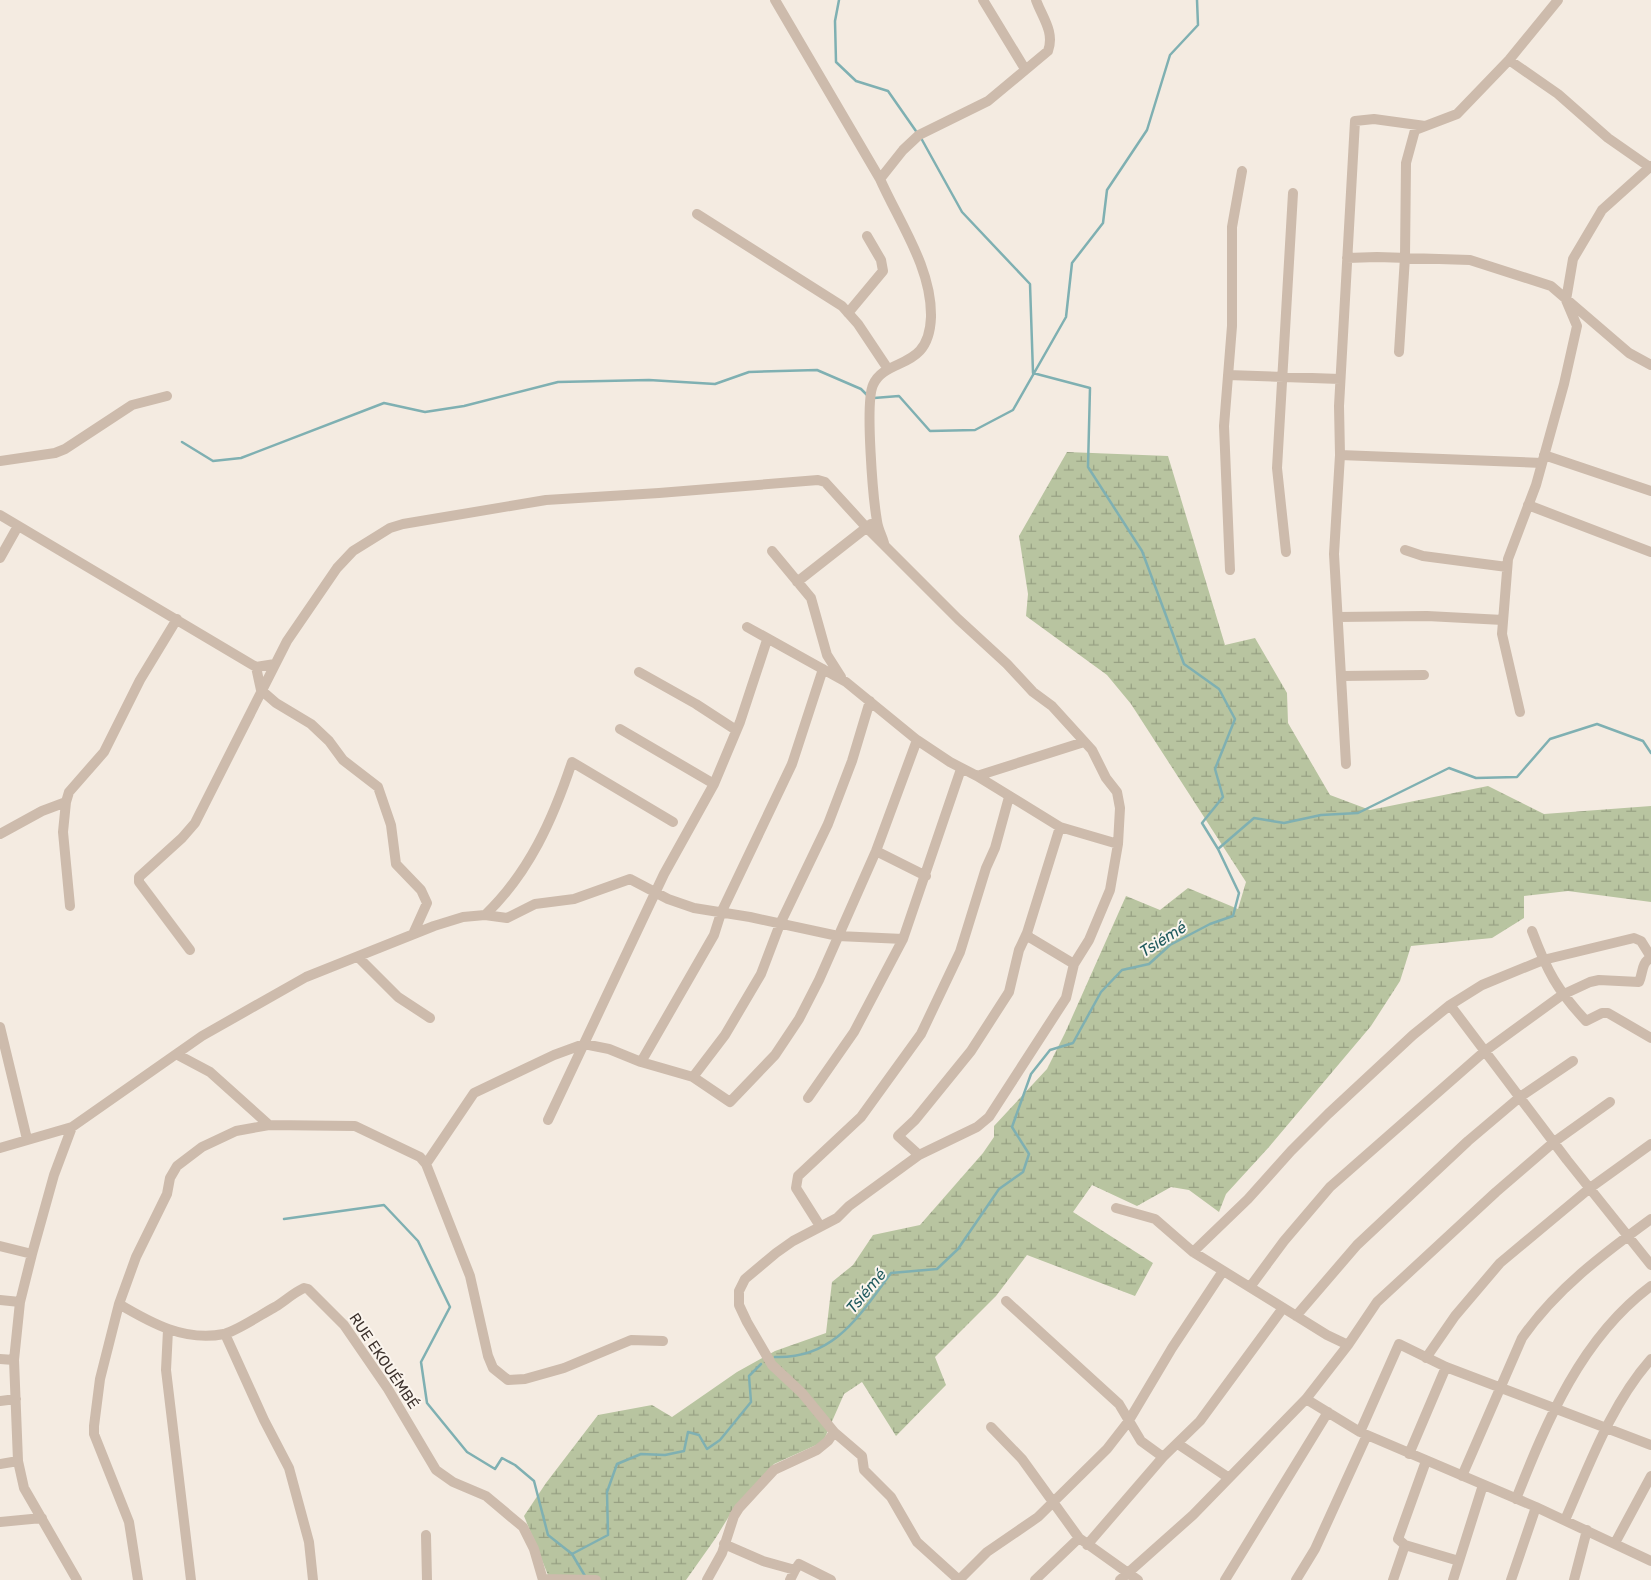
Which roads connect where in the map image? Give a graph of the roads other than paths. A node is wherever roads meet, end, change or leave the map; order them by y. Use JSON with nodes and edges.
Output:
{"nodes":[{"id":1,"x":775,"y":0,"type":"edge"},
{"id":2,"x":983,"y":0,"type":"edge"},
{"id":3,"x":1036,"y":0,"type":"edge"},
{"id":4,"x":1558,"y":0,"type":"edge"},
{"id":5,"x":1509,"y":60,"type":"junction"},
{"id":6,"x":1025,"y":69,"type":"junction"},
{"id":7,"x":1425,"y":126,"type":"junction"},
{"id":8,"x":1651,"y":167,"type":"edge"},
{"id":9,"x":1242,"y":172,"type":"dead end"},
{"id":10,"x":880,"y":179,"type":"junction"},
{"id":11,"x":1293,"y":193,"type":"dead end"},
{"id":12,"x":697,"y":214,"type":"dead end"},
{"id":13,"x":867,"y":236,"type":"dead end"},
{"id":14,"x":1405,"y":257,"type":"junction"},
{"id":15,"x":1347,"y":258,"type":"junction"},
{"id":16,"x":1566,"y":300,"type":"junction"},
{"id":17,"x":848,"y":313,"type":"junction"},
{"id":18,"x":1399,"y":352,"type":"dead end"},
{"id":19,"x":1651,"y":365,"type":"edge"},
{"id":20,"x":888,"y":369,"type":"junction"},
{"id":21,"x":1228,"y":375,"type":"junction"},
{"id":22,"x":1283,"y":377,"type":"junction"},
{"id":23,"x":1340,"y":379,"type":"junction"},
{"id":24,"x":167,"y":396,"type":"dead end"},
{"id":25,"x":1340,"y":455,"type":"junction"},
{"id":26,"x":1543,"y":459,"type":"junction"},
{"id":27,"x":0,"y":461,"type":"edge"},
{"id":28,"x":1651,"y":491,"type":"edge"},
{"id":29,"x":1528,"y":505,"type":"junction"},
{"id":30,"x":0,"y":515,"type":"edge"},
{"id":31,"x":877,"y":522,"type":"junction"},
{"id":32,"x":18,"y":526,"type":"junction"},
{"id":33,"x":866,"y":527,"type":"junction"},
{"id":34,"x":885,"y":544,"type":"junction"},
{"id":35,"x":1405,"y":550,"type":"dead end"},
{"id":36,"x":772,"y":551,"type":"dead end"},
{"id":37,"x":1286,"y":552,"type":"dead end"},
{"id":38,"x":1651,"y":552,"type":"edge"},
{"id":39,"x":0,"y":558,"type":"edge"},
{"id":40,"x":1507,"y":567,"type":"junction"},
{"id":41,"x":1230,"y":570,"type":"dead end"},
{"id":42,"x":797,"y":582,"type":"junction"},
{"id":43,"x":1338,"y":616,"type":"junction"},
{"id":44,"x":176,"y":619,"type":"junction"},
{"id":45,"x":1503,"y":620,"type":"junction"},
{"id":46,"x":748,"y":627,"type":"dead end"},
{"id":47,"x":767,"y":640,"type":"junction"},
{"id":48,"x":275,"y":664,"type":"junction"},
{"id":49,"x":256,"y":667,"type":"junction"},
{"id":50,"x":823,"y":669,"type":"junction"},
{"id":51,"x":638,"y":672,"type":"dead end"},
{"id":52,"x":1424,"y":675,"type":"dead end"},
{"id":53,"x":1342,"y":676,"type":"junction"},
{"id":54,"x":846,"y":682,"type":"junction"},
{"id":55,"x":261,"y":690,"type":"junction"},
{"id":56,"x":870,"y":701,"type":"junction"},
{"id":57,"x":1520,"y":712,"type":"dead end"},
{"id":58,"x":620,"y":729,"type":"dead end"},
{"id":59,"x":736,"y":730,"type":"junction"},
{"id":60,"x":917,"y":740,"type":"junction"},
{"id":61,"x":1084,"y":742,"type":"junction"},
{"id":62,"x":1346,"y":764,"type":"dead end"},
{"id":63,"x":962,"y":769,"type":"junction"},
{"id":64,"x":977,"y":776,"type":"junction"},
{"id":65,"x":714,"y":784,"type":"junction"},
{"id":66,"x":1009,"y":796,"type":"junction"},
{"id":67,"x":66,"y":802,"type":"junction"},
{"id":68,"x":673,"y":822,"type":"dead end"},
{"id":69,"x":1060,"y":827,"type":"junction"},
{"id":70,"x":0,"y":834,"type":"edge"},
{"id":71,"x":1118,"y":844,"type":"junction"},
{"id":72,"x":876,"y":851,"type":"junction"},
{"id":73,"x":926,"y":876,"type":"junction"},
{"id":74,"x":656,"y":892,"type":"junction"},
{"id":75,"x":70,"y":906,"type":"dead end"},
{"id":76,"x":721,"y":913,"type":"junction"},
{"id":77,"x":485,"y":915,"type":"junction"},
{"id":78,"x":780,"y":924,"type":"junction"},
{"id":79,"x":1532,"y":931,"type":"dead end"},
{"id":80,"x":1027,"y":933,"type":"junction"},
{"id":81,"x":413,"y":934,"type":"junction"},
{"id":82,"x":838,"y":936,"type":"junction"},
{"id":83,"x":902,"y":939,"type":"junction"},
{"id":84,"x":190,"y":950,"type":"dead end"},
{"id":85,"x":358,"y":957,"type":"junction"},
{"id":86,"x":1651,"y":958,"type":"edge"},
{"id":87,"x":1542,"y":960,"type":"junction"},
{"id":88,"x":1074,"y":964,"type":"junction"},
{"id":89,"x":1562,"y":995,"type":"junction"},
{"id":90,"x":1450,"y":1005,"type":"junction"},
{"id":91,"x":430,"y":1018,"type":"dead end"},
{"id":92,"x":0,"y":1026,"type":"edge"},
{"id":93,"x":1651,"y":1038,"type":"edge"},
{"id":94,"x":584,"y":1044,"type":"junction"},
{"id":95,"x":1485,"y":1052,"type":"junction"},
{"id":96,"x":178,"y":1055,"type":"junction"},
{"id":97,"x":1573,"y":1061,"type":"dead end"},
{"id":98,"x":641,"y":1062,"type":"junction"},
{"id":99,"x":693,"y":1077,"type":"junction"},
{"id":100,"x":1520,"y":1097,"type":"junction"},
{"id":101,"x":808,"y":1098,"type":"dead end"},
{"id":102,"x":1610,"y":1102,"type":"dead end"},
{"id":103,"x":548,"y":1120,"type":"dead end"},
{"id":104,"x":270,"y":1125,"type":"junction"},
{"id":105,"x":72,"y":1127,"type":"junction"},
{"id":106,"x":27,"y":1139,"type":"junction"},
{"id":107,"x":1554,"y":1142,"type":"junction"},
{"id":108,"x":1651,"y":1144,"type":"edge"},
{"id":109,"x":0,"y":1148,"type":"edge"},
{"id":110,"x":919,"y":1155,"type":"junction"},
{"id":111,"x":426,"y":1164,"type":"junction"},
{"id":112,"x":1590,"y":1188,"type":"junction"},
{"id":113,"x":1116,"y":1208,"type":"dead end"},
{"id":114,"x":1651,"y":1219,"type":"edge"},
{"id":115,"x":820,"y":1226,"type":"junction"},
{"id":116,"x":1628,"y":1236,"type":"junction"},
{"id":117,"x":0,"y":1246,"type":"edge"},
{"id":118,"x":1193,"y":1252,"type":"junction"},
{"id":119,"x":32,"y":1254,"type":"junction"},
{"id":120,"x":1651,"y":1265,"type":"edge"},
{"id":121,"x":1223,"y":1272,"type":"junction"},
{"id":122,"x":1651,"y":1286,"type":"edge"},
{"id":123,"x":1250,"y":1288,"type":"junction"},
{"id":124,"x":0,"y":1300,"type":"edge"},
{"id":125,"x":1006,"y":1301,"type":"dead end"},
{"id":126,"x":20,"y":1302,"type":"junction"},
{"id":127,"x":119,"y":1304,"type":"junction"},
{"id":128,"x":1282,"y":1308,"type":"junction"},
{"id":129,"x":1296,"y":1316,"type":"junction"},
{"id":130,"x":168,"y":1330,"type":"junction"},
{"id":131,"x":225,"y":1334,"type":"junction"},
{"id":132,"x":663,"y":1341,"type":"dead end"},
{"id":133,"x":1348,"y":1346,"type":"junction"},
{"id":134,"x":1426,"y":1358,"type":"junction"},
{"id":135,"x":0,"y":1359,"type":"edge"},
{"id":136,"x":1651,"y":1359,"type":"edge"},
{"id":137,"x":14,"y":1360,"type":"junction"},
{"id":138,"x":1446,"y":1367,"type":"junction"},
{"id":139,"x":1501,"y":1387,"type":"junction"},
{"id":140,"x":16,"y":1399,"type":"junction"},
{"id":141,"x":1306,"y":1399,"type":"junction"},
{"id":142,"x":0,"y":1400,"type":"edge"},
{"id":143,"x":1554,"y":1408,"type":"junction"},
{"id":144,"x":1328,"y":1412,"type":"junction"},
{"id":145,"x":1128,"y":1422,"type":"junction"},
{"id":146,"x":991,"y":1427,"type":"dead end"},
{"id":147,"x":1606,"y":1429,"type":"junction"},
{"id":148,"x":834,"y":1432,"type":"junction"},
{"id":149,"x":1363,"y":1434,"type":"junction"},
{"id":150,"x":1178,"y":1444,"type":"junction"},
{"id":151,"x":1651,"y":1445,"type":"edge"},
{"id":152,"x":1409,"y":1454,"type":"junction"},
{"id":153,"x":1163,"y":1458,"type":"junction"},
{"id":154,"x":18,"y":1461,"type":"junction"},
{"id":155,"x":1426,"y":1461,"type":"junction"},
{"id":156,"x":0,"y":1464,"type":"edge"},
{"id":157,"x":1462,"y":1476,"type":"junction"},
{"id":158,"x":1651,"y":1476,"type":"edge"},
{"id":159,"x":1229,"y":1478,"type":"junction"},
{"id":160,"x":1483,"y":1485,"type":"junction"},
{"id":161,"x":1516,"y":1499,"type":"junction"},
{"id":162,"x":1052,"y":1504,"type":"junction"},
{"id":163,"x":1536,"y":1507,"type":"junction"},
{"id":164,"x":42,"y":1518,"type":"junction"},
{"id":165,"x":1565,"y":1520,"type":"junction"},
{"id":166,"x":0,"y":1522,"type":"edge"},
{"id":167,"x":1587,"y":1530,"type":"junction"},
{"id":168,"x":426,"y":1534,"type":"dead end"},
{"id":169,"x":1083,"y":1542,"type":"junction"},
{"id":170,"x":724,"y":1544,"type":"junction"},
{"id":171,"x":1615,"y":1544,"type":"junction"},
{"id":172,"x":1405,"y":1545,"type":"junction"},
{"id":173,"x":1459,"y":1561,"type":"junction"},
{"id":174,"x":1651,"y":1562,"type":"edge"},
{"id":175,"x":795,"y":1570,"type":"junction"},
{"id":176,"x":1124,"y":1577,"type":"edge"},
{"id":177,"x":77,"y":1580,"type":"edge"},
{"id":178,"x":138,"y":1580,"type":"edge"},
{"id":179,"x":191,"y":1580,"type":"edge"},
{"id":180,"x":313,"y":1580,"type":"edge"},
{"id":181,"x":426,"y":1580,"type":"edge"},
{"id":182,"x":543,"y":1580,"type":"edge"},
{"id":183,"x":596,"y":1580,"type":"edge"},
{"id":184,"x":707,"y":1580,"type":"edge"},
{"id":185,"x":790,"y":1580,"type":"edge"},
{"id":186,"x":831,"y":1580,"type":"edge"},
{"id":187,"x":959,"y":1580,"type":"edge"},
{"id":188,"x":1035,"y":1580,"type":"edge"},
{"id":189,"x":1138,"y":1580,"type":"edge"},
{"id":190,"x":1225,"y":1580,"type":"edge"},
{"id":191,"x":1296,"y":1580,"type":"edge"},
{"id":192,"x":1393,"y":1580,"type":"edge"},
{"id":193,"x":1453,"y":1580,"type":"edge"},
{"id":194,"x":1511,"y":1580,"type":"edge"},
{"id":195,"x":1574,"y":1580,"type":"edge"}],
"edges":[{"from":1,"to":10,"type":"street"},
{"from":2,"to":6,"type":"street"},
{"from":3,"to":6,"type":"street"},
{"from":4,"to":5,"type":"street"},
{"from":5,"to":7,"type":"street"},
{"from":5,"to":8,"type":"street"},
{"from":6,"to":10,"type":"street"},
{"from":7,"to":14,"type":"street"},
{"from":7,"to":15,"type":"street"},
{"from":8,"to":16,"type":"street"},
{"from":9,"to":21,"type":"street"},
{"from":10,"to":20,"type":"street"},
{"from":11,"to":22,"type":"street"},
{"from":12,"to":17,"type":"street"},
{"from":13,"to":17,"type":"street"},
{"from":14,"to":15,"type":"street"},
{"from":14,"to":16,"type":"street"},
{"from":14,"to":18,"type":"street"},
{"from":15,"to":23,"type":"street"},
{"from":16,"to":19,"type":"street"},
{"from":16,"to":26,"type":"street"},
{"from":17,"to":20,"type":"street"},
{"from":20,"to":31,"type":"street"},
{"from":21,"to":22,"type":"street"},
{"from":21,"to":41,"type":"street"},
{"from":22,"to":23,"type":"street"},
{"from":22,"to":37,"type":"street"},
{"from":23,"to":25,"type":"street"},
{"from":24,"to":27,"type":"street"},
{"from":25,"to":26,"type":"street"},
{"from":25,"to":43,"type":"street"},
{"from":26,"to":28,"type":"street"},
{"from":26,"to":29,"type":"street"},
{"from":29,"to":38,"type":"street"},
{"from":29,"to":40,"type":"street"},
{"from":30,"to":32,"type":"street"},
{"from":31,"to":33,"type":"street"},
{"from":31,"to":34,"type":"street"},
{"from":32,"to":39,"type":"street"},
{"from":32,"to":44,"type":"street"},
{"from":33,"to":34,"type":"street"},
{"from":33,"to":42,"type":"street"},
{"from":33,"to":48,"type":"street"},
{"from":34,"to":61,"type":"street"},
{"from":35,"to":40,"type":"street"},
{"from":36,"to":42,"type":"street"},
{"from":40,"to":45,"type":"street"},
{"from":42,"to":54,"type":"street"},
{"from":43,"to":45,"type":"street"},
{"from":43,"to":53,"type":"street"},
{"from":44,"to":49,"type":"street"},
{"from":44,"to":67,"type":"street"},
{"from":45,"to":57,"type":"street"},
{"from":46,"to":47,"type":"street"},
{"from":47,"to":50,"type":"street"},
{"from":47,"to":59,"type":"street"},
{"from":48,"to":49,"type":"street"},
{"from":48,"to":55,"type":"street"},
{"from":49,"to":55,"type":"street"},
{"from":50,"to":54,"type":"street"},
{"from":50,"to":76,"type":"street"},
{"from":51,"to":59,"type":"street"},
{"from":52,"to":53,"type":"street"},
{"from":53,"to":62,"type":"street"},
{"from":54,"to":56,"type":"street"},
{"from":55,"to":81,"type":"street"},
{"from":55,"to":84,"type":"street"},
{"from":56,"to":60,"type":"street"},
{"from":56,"to":78,"type":"street"},
{"from":58,"to":65,"type":"street"},
{"from":59,"to":65,"type":"street"},
{"from":60,"to":63,"type":"street"},
{"from":60,"to":72,"type":"street"},
{"from":61,"to":64,"type":"street"},
{"from":61,"to":71,"type":"street"},
{"from":63,"to":64,"type":"street"},
{"from":63,"to":73,"type":"street"},
{"from":64,"to":66,"type":"street"},
{"from":65,"to":74,"type":"street"},
{"from":66,"to":69,"type":"street"},
{"from":66,"to":115,"type":"street"},
{"from":67,"to":70,"type":"street"},
{"from":67,"to":75,"type":"street"},
{"from":68,"to":77,"type":"street"},
{"from":69,"to":71,"type":"street"},
{"from":69,"to":80,"type":"street"},
{"from":71,"to":88,"type":"street"},
{"from":72,"to":73,"type":"street"},
{"from":72,"to":82,"type":"street"},
{"from":73,"to":83,"type":"street"},
{"from":74,"to":76,"type":"street"},
{"from":74,"to":77,"type":"street"},
{"from":74,"to":94,"type":"street"},
{"from":76,"to":78,"type":"street"},
{"from":76,"to":98,"type":"street"},
{"from":77,"to":81,"type":"street"},
{"from":78,"to":82,"type":"street"},
{"from":78,"to":99,"type":"street"},
{"from":79,"to":87,"type":"street"},
{"from":80,"to":88,"type":"street"},
{"from":80,"to":110,"type":"street"},
{"from":81,"to":85,"type":"street"},
{"from":82,"to":83,"type":"street"},
{"from":82,"to":99,"type":"street"},
{"from":83,"to":101,"type":"street"},
{"from":85,"to":91,"type":"street"},
{"from":85,"to":96,"type":"street"},
{"from":86,"to":87,"type":"street"},
{"from":86,"to":89,"type":"street"},
{"from":87,"to":89,"type":"street"},
{"from":87,"to":90,"type":"street"},
{"from":88,"to":110,"type":"street"},
{"from":89,"to":93,"type":"street"},
{"from":89,"to":95,"type":"street"},
{"from":90,"to":95,"type":"street"},
{"from":90,"to":118,"type":"street"},
{"from":92,"to":106,"type":"street"},
{"from":94,"to":98,"type":"street"},
{"from":94,"to":103,"type":"street"},
{"from":94,"to":111,"type":"street"},
{"from":95,"to":100,"type":"street"},
{"from":95,"to":123,"type":"street"},
{"from":96,"to":104,"type":"street"},
{"from":96,"to":105,"type":"street"},
{"from":97,"to":100,"type":"street"},
{"from":98,"to":99,"type":"street"},
{"from":100,"to":107,"type":"street"},
{"from":100,"to":129,"type":"street"},
{"from":102,"to":107,"type":"street"},
{"from":104,"to":111,"type":"street"},
{"from":104,"to":127,"type":"street"},
{"from":105,"to":106,"type":"street"},
{"from":105,"to":119,"type":"street"},
{"from":106,"to":109,"type":"street"},
{"from":107,"to":112,"type":"street"},
{"from":107,"to":133,"type":"street"},
{"from":108,"to":112,"type":"street"},
{"from":110,"to":115,"type":"street"},
{"from":111,"to":132,"type":"street"},
{"from":112,"to":116,"type":"street"},
{"from":112,"to":134,"type":"street"},
{"from":113,"to":118,"type":"street"},
{"from":114,"to":116,"type":"street"},
{"from":115,"to":148,"type":"street"},
{"from":116,"to":120,"type":"street"},
{"from":116,"to":139,"type":"street"},
{"from":117,"to":119,"type":"street"},
{"from":118,"to":121,"type":"street"},
{"from":119,"to":126,"type":"street"},
{"from":121,"to":123,"type":"street"},
{"from":121,"to":145,"type":"street"},
{"from":122,"to":143,"type":"street"},
{"from":123,"to":128,"type":"street"},
{"from":124,"to":126,"type":"street"},
{"from":125,"to":145,"type":"street"},
{"from":126,"to":137,"type":"street"},
{"from":127,"to":130,"type":"street","name":"RUE EKOUÉMBÉ"},
{"from":127,"to":178,"type":"street"},
{"from":128,"to":129,"type":"street"},
{"from":128,"to":150,"type":"street"},
{"from":129,"to":133,"type":"street"},
{"from":130,"to":131,"type":"street","name":"RUE EKOUÉMBÉ"},
{"from":130,"to":179,"type":"street"},
{"from":131,"to":180,"type":"street"},
{"from":131,"to":182,"type":"street","name":"RUE EKOUÉMBÉ"},
{"from":133,"to":141,"type":"street"},
{"from":134,"to":138,"type":"street"},
{"from":134,"to":149,"type":"street"},
{"from":135,"to":137,"type":"street"},
{"from":136,"to":147,"type":"street"},
{"from":137,"to":140,"type":"street"},
{"from":138,"to":139,"type":"street"},
{"from":138,"to":152,"type":"street"},
{"from":139,"to":143,"type":"street"},
{"from":139,"to":157,"type":"street"},
{"from":140,"to":142,"type":"street"},
{"from":140,"to":154,"type":"street"},
{"from":141,"to":144,"type":"street"},
{"from":141,"to":159,"type":"street"},
{"from":143,"to":147,"type":"street"},
{"from":143,"to":161,"type":"street"},
{"from":144,"to":149,"type":"street"},
{"from":144,"to":190,"type":"street"},
{"from":145,"to":153,"type":"street"},
{"from":145,"to":162,"type":"street"},
{"from":146,"to":162,"type":"street"},
{"from":147,"to":151,"type":"street"},
{"from":147,"to":165,"type":"street"},
{"from":148,"to":170,"type":"street"},
{"from":148,"to":187,"type":"street"},
{"from":149,"to":152,"type":"street"},
{"from":149,"to":191,"type":"street"},
{"from":150,"to":153,"type":"street"},
{"from":150,"to":159,"type":"street"},
{"from":152,"to":155,"type":"street"},
{"from":153,"to":169,"type":"street"},
{"from":154,"to":156,"type":"street"},
{"from":154,"to":164,"type":"street"},
{"from":155,"to":157,"type":"street"},
{"from":155,"to":172,"type":"street"},
{"from":157,"to":160,"type":"street"},
{"from":158,"to":171,"type":"street"},
{"from":159,"to":176,"type":"street"},
{"from":160,"to":161,"type":"street"},
{"from":160,"to":173,"type":"street"},
{"from":161,"to":163,"type":"street"},
{"from":162,"to":169,"type":"street"},
{"from":162,"to":187,"type":"street"},
{"from":163,"to":165,"type":"street"},
{"from":163,"to":194,"type":"street"},
{"from":164,"to":166,"type":"street"},
{"from":164,"to":177,"type":"street"},
{"from":165,"to":167,"type":"street"},
{"from":167,"to":171,"type":"street"},
{"from":167,"to":195,"type":"street"},
{"from":168,"to":181,"type":"street"},
{"from":169,"to":176,"type":"street"},
{"from":169,"to":188,"type":"street"},
{"from":170,"to":175,"type":"street"},
{"from":170,"to":184,"type":"street"},
{"from":171,"to":174,"type":"street"},
{"from":172,"to":173,"type":"street"},
{"from":172,"to":192,"type":"street"},
{"from":173,"to":193,"type":"street"},
{"from":175,"to":185,"type":"street"},
{"from":175,"to":186,"type":"street"},
{"from":176,"to":189,"type":"street"},
{"from":182,"to":183,"type":"street"}]}
